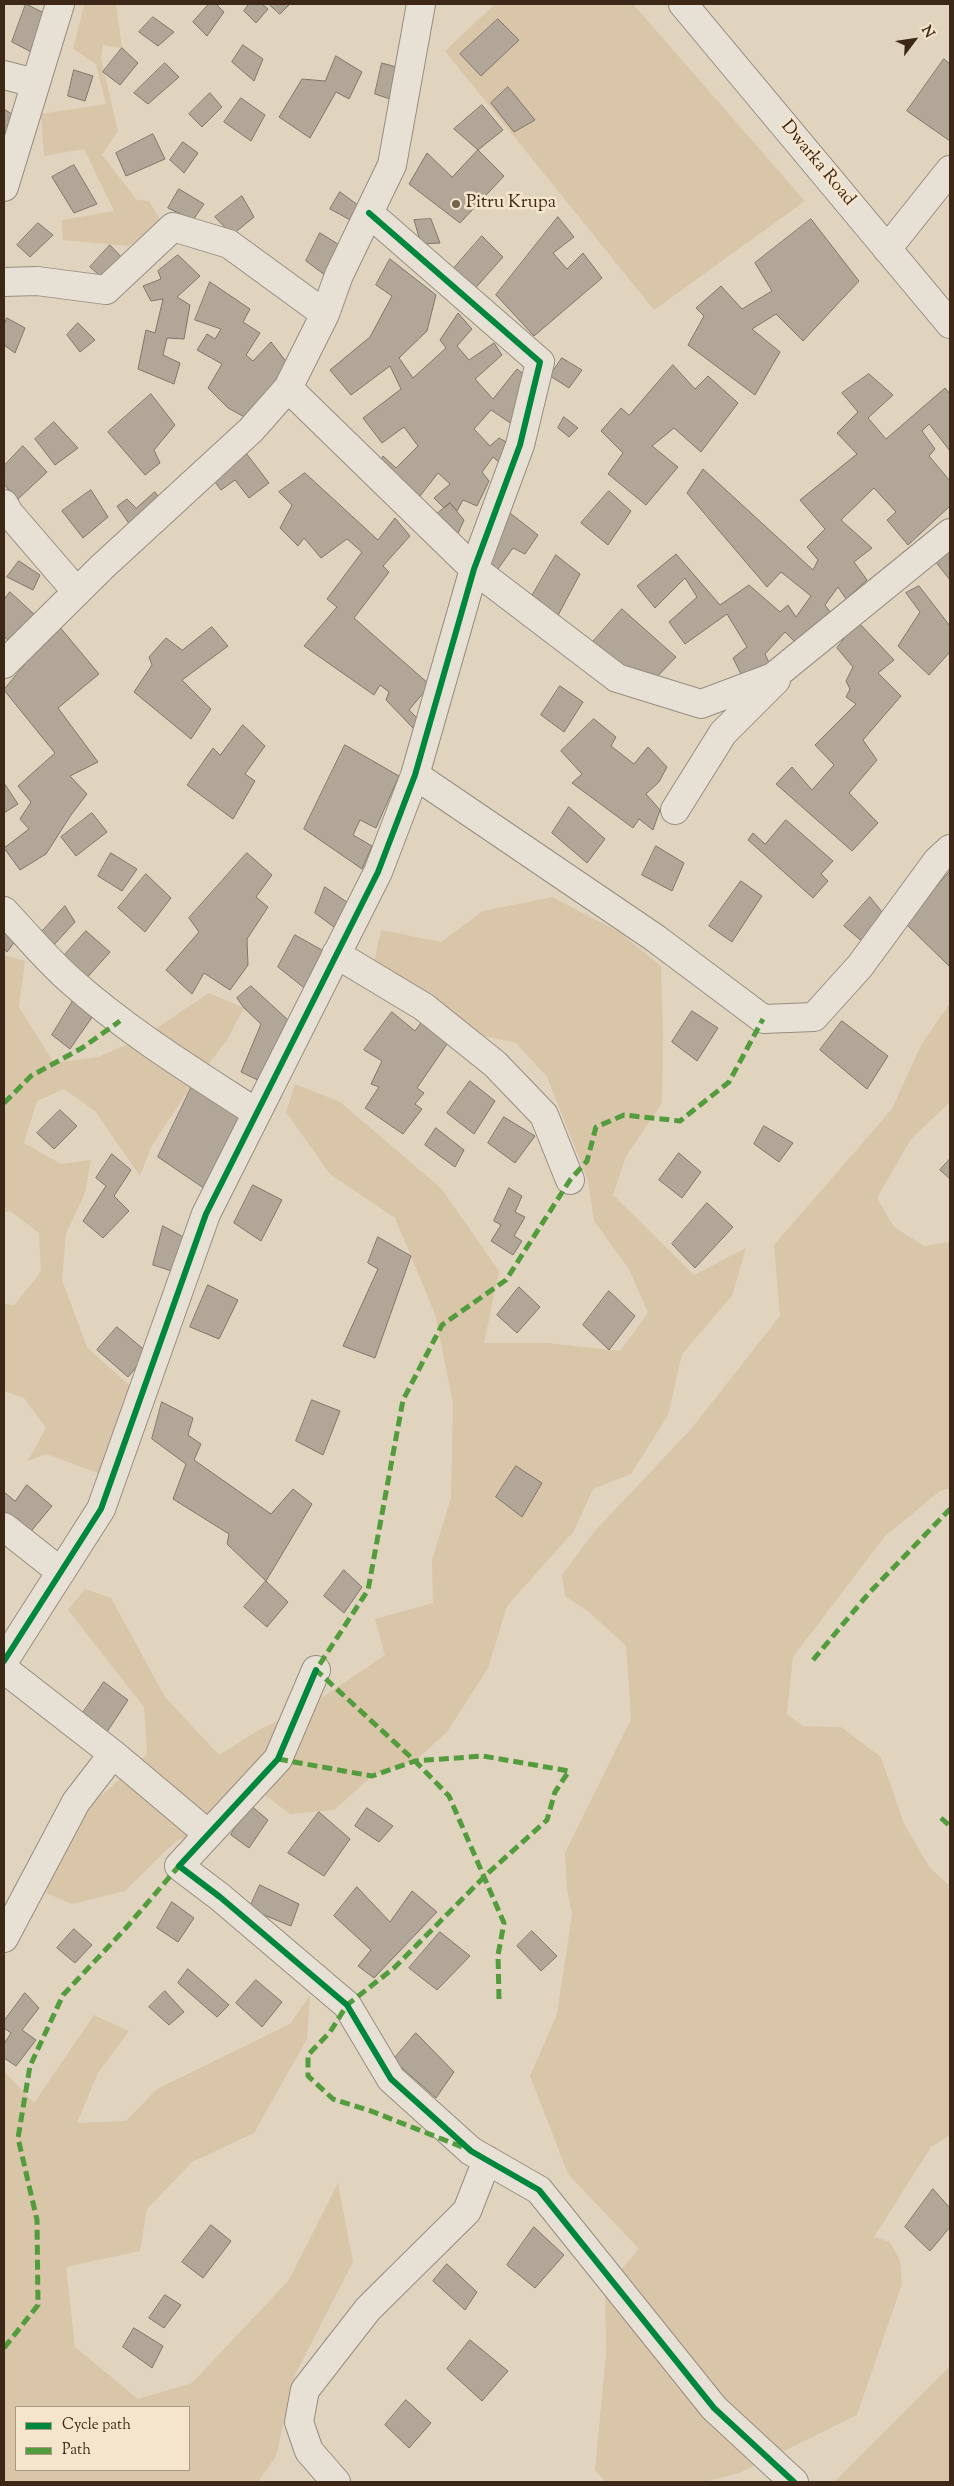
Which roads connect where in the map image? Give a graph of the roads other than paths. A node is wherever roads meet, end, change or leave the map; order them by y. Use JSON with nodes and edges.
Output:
{"nodes":[{"id":1,"x":60,"y":4,"type":"edge"},
{"id":2,"x":421,"y":4,"type":"edge"},
{"id":3,"x":683,"y":4,"type":"edge"},
{"id":4,"x":4,"y":75,"type":"edge"},
{"id":5,"x":35,"y":83,"type":"junction"},
{"id":6,"x":950,"y":170,"type":"edge"},
{"id":7,"x":4,"y":188,"type":"edge"},
{"id":8,"x":369,"y":212,"type":"junction"},
{"id":9,"x":887,"y":248,"type":"junction"},
{"id":10,"x":4,"y":282,"type":"edge"},
{"id":11,"x":325,"y":314,"type":"junction"},
{"id":12,"x":950,"y":324,"type":"edge"},
{"id":13,"x":288,"y":388,"type":"junction"},
{"id":14,"x":4,"y":504,"type":"edge"},
{"id":15,"x":950,"y":532,"type":"edge"},
{"id":16,"x":474,"y":569,"type":"junction"},
{"id":17,"x":77,"y":592,"type":"junction"},
{"id":18,"x":813,"y":644,"type":"junction"},
{"id":19,"x":4,"y":664,"type":"edge"},
{"id":20,"x":415,"y":775,"type":"junction"},
{"id":21,"x":674,"y":810,"type":"dead end"},
{"id":22,"x":950,"y":849,"type":"edge"},
{"id":23,"x":4,"y":911,"type":"edge"},
{"id":24,"x":336,"y":954,"type":"junction"},
{"id":25,"x":256,"y":1113,"type":"junction"},
{"id":26,"x":570,"y":1180,"type":"dead end"},
{"id":27,"x":4,"y":1527,"type":"edge"},
{"id":28,"x":61,"y":1572,"type":"junction"},
{"id":29,"x":4,"y":1662,"type":"edge"},
{"id":30,"x":4,"y":1669,"type":"edge"},
{"id":31,"x":316,"y":1670,"type":"dead end"},
{"id":32,"x":113,"y":1754,"type":"junction"},
{"id":33,"x":208,"y":1834,"type":"junction"},
{"id":34,"x":4,"y":1938,"type":"edge"},
{"id":35,"x":487,"y":2160,"type":"junction"},
{"id":36,"x":336,"y":2482,"type":"edge"},
{"id":37,"x":794,"y":2482,"type":"edge"}],
"edges":[{"from":1,"to":5,"type":"street"},
{"from":2,"to":8,"type":"street"},
{"from":3,"to":9,"type":"street","name":"Dwarka Road"},
{"from":4,"to":5,"type":"street"},
{"from":5,"to":7,"type":"street"},
{"from":6,"to":9,"type":"street"},
{"from":8,"to":11,"type":"street"},
{"from":8,"to":16,"type":"street"},
{"from":9,"to":12,"type":"street","name":"Dwarka Road"},
{"from":10,"to":11,"type":"street"},
{"from":11,"to":13,"type":"street"},
{"from":13,"to":16,"type":"street"},
{"from":13,"to":17,"type":"street"},
{"from":14,"to":17,"type":"street"},
{"from":15,"to":18,"type":"street"},
{"from":16,"to":18,"type":"street"},
{"from":16,"to":20,"type":"street"},
{"from":17,"to":19,"type":"street"},
{"from":18,"to":21,"type":"street"},
{"from":20,"to":22,"type":"street"},
{"from":20,"to":24,"type":"street"},
{"from":23,"to":25,"type":"street"},
{"from":24,"to":25,"type":"street"},
{"from":24,"to":26,"type":"street"},
{"from":25,"to":28,"type":"street"},
{"from":27,"to":28,"type":"street"},
{"from":28,"to":29,"type":"street"},
{"from":30,"to":32,"type":"street"},
{"from":31,"to":33,"type":"street"},
{"from":32,"to":33,"type":"street"},
{"from":32,"to":34,"type":"street"},
{"from":33,"to":35,"type":"street"},
{"from":35,"to":36,"type":"street"},
{"from":35,"to":37,"type":"street"}]}
